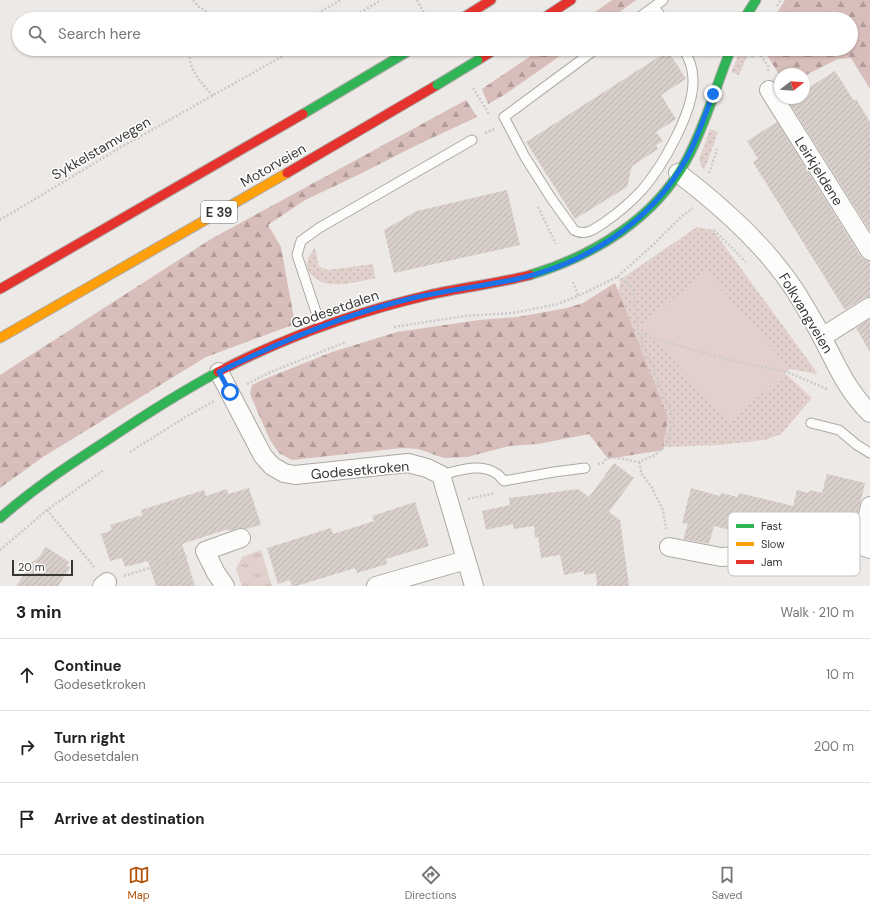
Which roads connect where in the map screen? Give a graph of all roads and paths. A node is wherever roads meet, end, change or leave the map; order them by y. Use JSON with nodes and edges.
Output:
{"nodes":[{"id":1,"x":193,"y":0,"type":"edge"},
{"id":2,"x":341,"y":0,"type":"edge"},
{"id":3,"x":381,"y":0,"type":"edge"},
{"id":4,"x":417,"y":0,"type":"edge"},
{"id":5,"x":491,"y":0,"type":"edge"},
{"id":6,"x":572,"y":0,"type":"edge"},
{"id":7,"x":663,"y":0,"type":"edge"},
{"id":8,"x":756,"y":0,"type":"edge"},
{"id":9,"x":654,"y":7,"type":"junction"},
{"id":10,"x":207,"y":12,"type":"edge"},
{"id":11,"x":320,"y":12,"type":"edge"},
{"id":12,"x":361,"y":12,"type":"edge"},
{"id":13,"x":423,"y":12,"type":"edge"},
{"id":14,"x":472,"y":12,"type":"edge"},
{"id":15,"x":553,"y":12,"type":"edge"},
{"id":16,"x":647,"y":12,"type":"edge"},
{"id":17,"x":657,"y":12,"type":"edge"},
{"id":18,"x":748,"y":12,"type":"edge"},
{"id":19,"x":190,"y":56,"type":"edge"},
{"id":20,"x":283,"y":56,"type":"edge"},
{"id":21,"x":400,"y":56,"type":"edge"},
{"id":22,"x":485,"y":56,"type":"edge"},
{"id":23,"x":587,"y":56,"type":"edge"},
{"id":24,"x":688,"y":56,"type":"edge"},
{"id":25,"x":727,"y":56,"type":"edge"},
{"id":26,"x":761,"y":56,"type":"edge"},
{"id":27,"x":768,"y":66,"type":"dead end"},
{"id":28,"x":769,"y":90,"type":"dead end"},
{"id":29,"x":213,"y":96,"type":"junction"},
{"id":30,"x":472,"y":140,"type":"dead end"},
{"id":31,"x":678,"y":173,"type":"junction"},
{"id":32,"x":692,"y":209,"type":"dead end"},
{"id":33,"x":0,"y":220,"type":"edge"},
{"id":34,"x":708,"y":225,"type":"dead end"},
{"id":35,"x":870,"y":251,"type":"edge"},
{"id":36,"x":751,"y":267,"type":"dead end"},
{"id":37,"x":617,"y":277,"type":"junction"},
{"id":38,"x":0,"y":289,"type":"edge"},
{"id":39,"x":870,"y":307,"type":"edge"},
{"id":40,"x":321,"y":327,"type":"junction"},
{"id":41,"x":390,"y":328,"type":"dead end"},
{"id":42,"x":638,"y":333,"type":"junction"},
{"id":43,"x":822,"y":337,"type":"junction"},
{"id":44,"x":0,"y":338,"type":"edge"},
{"id":45,"x":351,"y":340,"type":"dead end"},
{"id":46,"x":219,"y":372,"type":"junction"},
{"id":47,"x":829,"y":385,"type":"dead end"},
{"id":48,"x":230,"y":392,"type":"junction"},
{"id":49,"x":870,"y":413,"type":"edge"},
{"id":50,"x":811,"y":423,"type":"dead end"},
{"id":51,"x":870,"y":453,"type":"edge"},
{"id":52,"x":126,"y":455,"type":"dead end"},
{"id":53,"x":639,"y":462,"type":"junction"},
{"id":54,"x":107,"y":467,"type":"dead end"},
{"id":55,"x":585,"y":468,"type":"joint"},
{"id":56,"x":441,"y":475,"type":"junction"},
{"id":57,"x":504,"y":481,"type":"junction"},
{"id":58,"x":451,"y":505,"type":"junction"},
{"id":59,"x":870,"y":506,"type":"edge"},
{"id":60,"x":47,"y":510,"type":"junction"},
{"id":61,"x":0,"y":518,"type":"edge"},
{"id":62,"x":241,"y":538,"type":"dead end"},
{"id":63,"x":669,"y":547,"type":"joint"},
{"id":64,"x":866,"y":547,"type":"edge"},
{"id":65,"x":0,"y":550,"type":"edge"},
{"id":66,"x":205,"y":551,"type":"junction"},
{"id":67,"x":84,"y":553,"type":"dead end"},
{"id":68,"x":728,"y":557,"type":"edge"},
{"id":69,"x":466,"y":560,"type":"junction"},
{"id":70,"x":105,"y":584,"type":"edge"},
{"id":71,"x":225,"y":586,"type":"edge"},
{"id":72,"x":376,"y":586,"type":"edge"},
{"id":73,"x":474,"y":586,"type":"edge"}],
"edges":[{"from":1,"to":10,"type":"path"},
{"from":2,"to":11,"type":"path"},
{"from":3,"to":12,"type":"path"},
{"from":4,"to":13,"type":"path"},
{"from":5,"to":14,"type":"main road"},
{"from":6,"to":15,"type":"main road"},
{"from":7,"to":9,"type":"lane"},
{"from":8,"to":18,"type":"main road"},
{"from":9,"to":16,"type":"lane"},
{"from":9,"to":17,"type":"lane"},
{"from":19,"to":29,"type":"path"},
{"from":20,"to":29,"type":"path","name":"Sykkelstamvegen"},
{"from":21,"to":38,"type":"main road","name":"Motorveien"},
{"from":22,"to":44,"type":"main road","name":"Motorveien","number":"E 39","bridge":true},
{"from":23,"to":24,"type":"lane"},
{"from":25,"to":31,"type":"main road","name":"Godesetdalen"},
{"from":26,"to":27,"type":"path"},
{"from":28,"to":35,"type":"street","name":"Leirkjeldene"},
{"from":29,"to":33,"type":"path","name":"Sykkelstamvegen"},
{"from":30,"to":40,"type":"lane"},
{"from":31,"to":40,"type":"main road","name":"Godesetdalen"},
{"from":31,"to":43,"type":"street","name":"Folkvangveien"},
{"from":32,"to":37,"type":"path"},
{"from":34,"to":36,"type":"path"},
{"from":37,"to":41,"type":"path"},
{"from":37,"to":42,"type":"path"},
{"from":39,"to":43,"type":"street"},
{"from":40,"to":46,"type":"main road","name":"Godesetdalen"},
{"from":42,"to":47,"type":"path"},
{"from":42,"to":53,"type":"path"},
{"from":43,"to":49,"type":"street","name":"Folkvangveien"},
{"from":45,"to":48,"type":"path"},
{"from":46,"to":48,"type":"street","name":"Godesetkroken"},
{"from":46,"to":61,"type":"main road","name":"Godesetdalen"},
{"from":48,"to":52,"type":"path"},
{"from":48,"to":56,"type":"street","name":"Godesetkroken"},
{"from":50,"to":51,"type":"lane"},
{"from":53,"to":55,"type":"path"},
{"from":53,"to":63,"type":"path"},
{"from":54,"to":60,"type":"path"},
{"from":55,"to":57,"type":"lane"},
{"from":56,"to":57,"type":"lane"},
{"from":56,"to":58,"type":"street"},
{"from":57,"to":58,"type":"path"},
{"from":58,"to":69,"type":"street"},
{"from":59,"to":64,"type":"street"},
{"from":60,"to":65,"type":"path"},
{"from":60,"to":67,"type":"path"},
{"from":62,"to":66,"type":"street"},
{"from":63,"to":68,"type":"street"},
{"from":66,"to":70,"type":"path"},
{"from":66,"to":71,"type":"street"},
{"from":69,"to":72,"type":"street"},
{"from":69,"to":73,"type":"street"}]}
